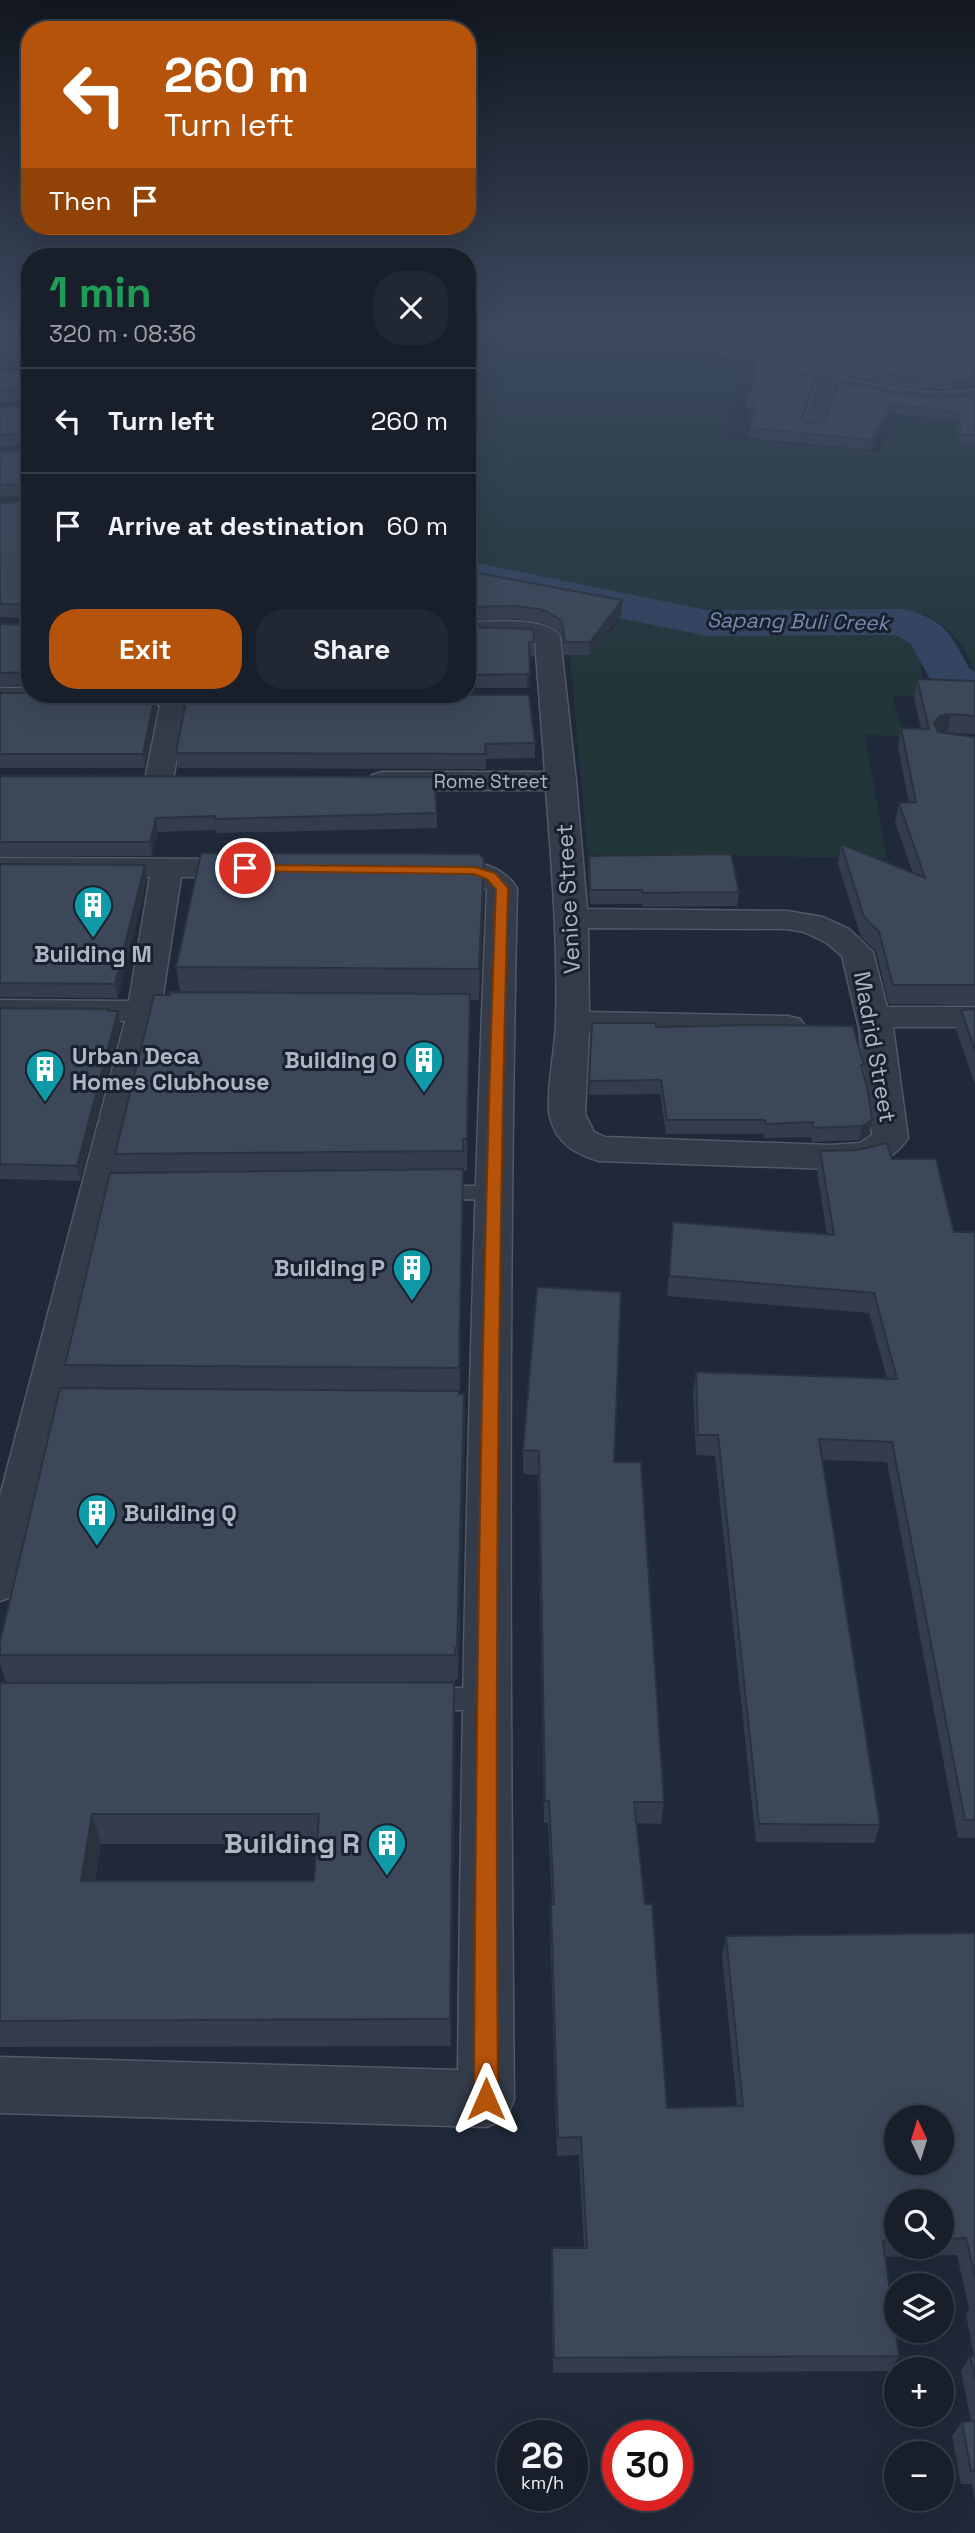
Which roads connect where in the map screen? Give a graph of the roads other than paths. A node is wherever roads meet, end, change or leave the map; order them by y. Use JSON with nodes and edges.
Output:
{"nodes":[{"id":1,"x":476,"y":630,"type":"edge"},
{"id":2,"x":0,"y":696,"type":"edge"},
{"id":3,"x":21,"y":696,"type":"edge"},
{"id":4,"x":173,"y":703,"type":"edge"},
{"id":5,"x":159,"y":780,"type":"edge"},
{"id":6,"x":353,"y":781,"type":"edge"},
{"id":7,"x":562,"y":781,"type":"junction"},
{"id":8,"x":0,"y":867,"type":"edge"},
{"id":9,"x":167,"y":868,"type":"junction"},
{"id":10,"x":275,"y":869,"type":"edge"},
{"id":11,"x":410,"y":870,"type":"edge"},
{"id":12,"x":572,"y":918,"type":"junction"},
{"id":13,"x":0,"y":1010,"type":"edge"},
{"id":14,"x":144,"y":1011,"type":"junction"},
{"id":15,"x":198,"y":1011,"type":"edge"},
{"id":16,"x":975,"y":1017,"type":"edge"},
{"id":17,"x":573,"y":1022,"type":"junction"},
{"id":18,"x":855,"y":1025,"type":"junction"},
{"id":19,"x":599,"y":1149,"type":"joint"},
{"id":20,"x":411,"y":1193,"type":"edge"},
{"id":21,"x":492,"y":1193,"type":"junction"},
{"id":22,"x":0,"y":1582,"type":"edge"},
{"id":23,"x":402,"y":1699,"type":"edge"},
{"id":24,"x":486,"y":1699,"type":"junction"},
{"id":25,"x":0,"y":2085,"type":"edge"}],
"edges":[{"from":1,"to":7,"type":"street","name":"Venice Street"},
{"from":2,"to":3,"type":"street"},
{"from":4,"to":5,"type":"street"},
{"from":6,"to":7,"type":"street","name":"Rome Street"},
{"from":7,"to":12,"type":"street","name":"Venice Street"},
{"from":8,"to":9,"type":"street"},
{"from":9,"to":10,"type":"street"},
{"from":9,"to":14,"type":"street"},
{"from":11,"to":21,"type":"street"},
{"from":12,"to":17,"type":"street","name":"Venice Street"},
{"from":12,"to":18,"type":"street","name":"Madrid Street"},
{"from":13,"to":14,"type":"street"},
{"from":14,"to":15,"type":"street"},
{"from":14,"to":22,"type":"street"},
{"from":16,"to":18,"type":"street"},
{"from":17,"to":18,"type":"street"},
{"from":17,"to":19,"type":"street","name":"Venice Street"},
{"from":18,"to":19,"type":"street","name":"Madrid Street"},
{"from":20,"to":21,"type":"lane"},
{"from":21,"to":24,"type":"street"},
{"from":23,"to":24,"type":"lane"},
{"from":24,"to":25,"type":"street"}]}
